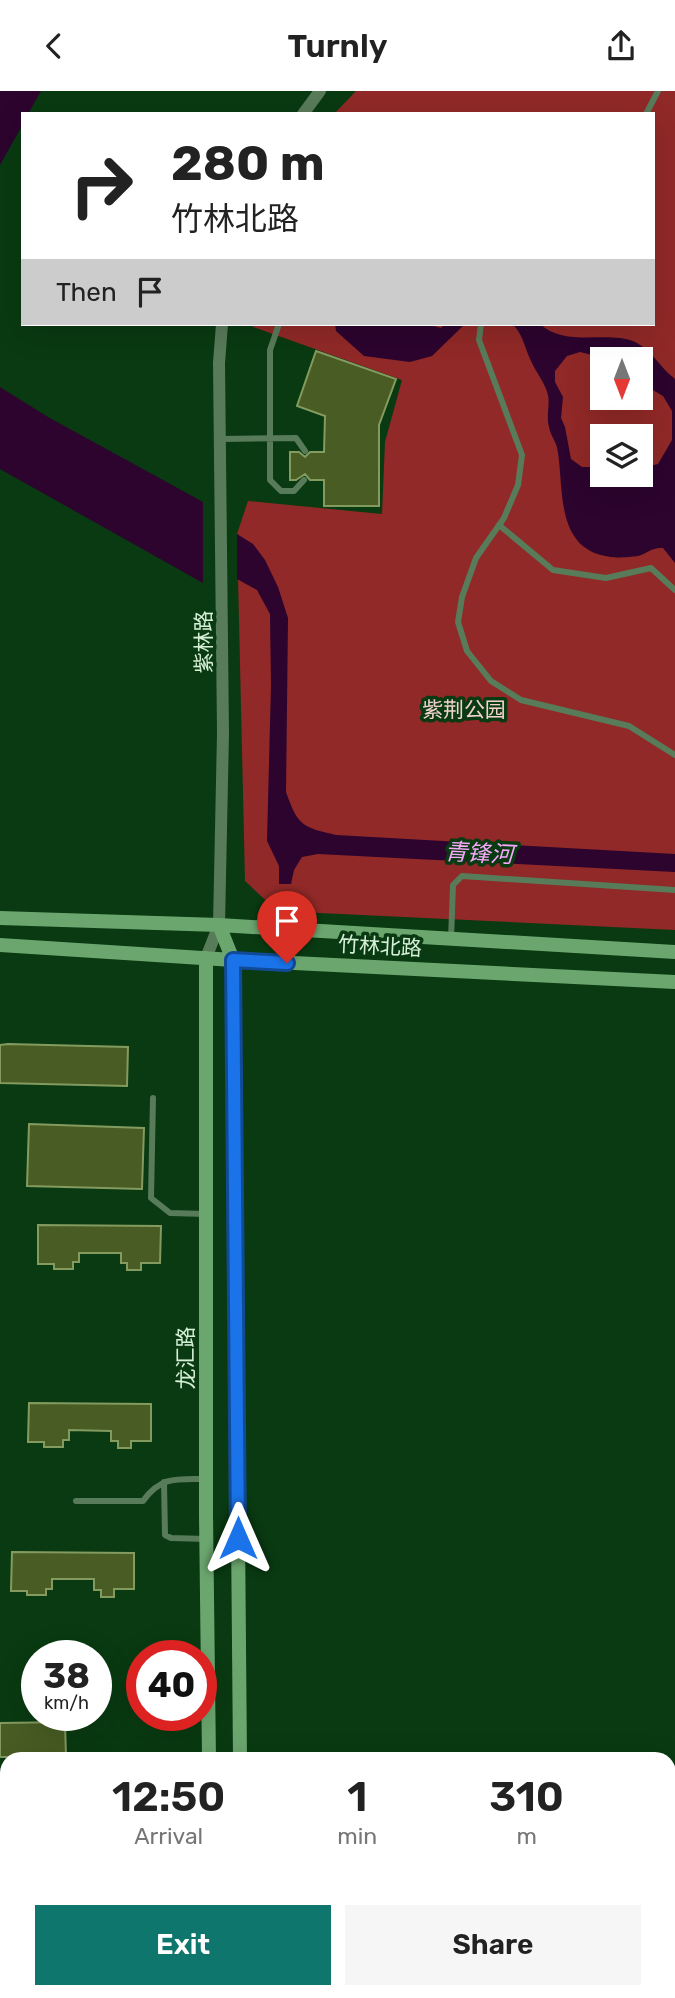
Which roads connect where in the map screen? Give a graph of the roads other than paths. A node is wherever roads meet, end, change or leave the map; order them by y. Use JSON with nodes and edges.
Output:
{"nodes":[{"id":1,"x":320,"y":91,"type":"edge"},
{"id":2,"x":658,"y":91,"type":"edge"},
{"id":3,"x":304,"y":112,"type":"edge"},
{"id":4,"x":647,"y":112,"type":"edge"},
{"id":5,"x":222,"y":326,"type":"edge"},
{"id":6,"x":278,"y":326,"type":"edge"},
{"id":7,"x":481,"y":326,"type":"edge"},
{"id":8,"x":269,"y":438,"type":"junction"},
{"id":9,"x":221,"y":439,"type":"junction"},
{"id":10,"x":305,"y":450,"type":"dead end"},
{"id":11,"x":304,"y":480,"type":"dead end"},
{"id":12,"x":499,"y":525,"type":"junction"},
{"id":13,"x":675,"y":590,"type":"edge"},
{"id":14,"x":675,"y":755,"type":"edge"},
{"id":15,"x":675,"y":890,"type":"edge"},
{"id":16,"x":0,"y":918,"type":"edge"},
{"id":17,"x":219,"y":925,"type":"junction"},
{"id":18,"x":451,"y":939,"type":"junction"},
{"id":19,"x":0,"y":945,"type":"edge"},
{"id":20,"x":675,"y":952,"type":"edge"},
{"id":21,"x":206,"y":958,"type":"junction"},
{"id":22,"x":233,"y":960,"type":"junction"},
{"id":23,"x":675,"y":982,"type":"edge"},
{"id":24,"x":153,"y":1098,"type":"dead end"},
{"id":25,"x":206,"y":1214,"type":"junction"},
{"id":26,"x":206,"y":1479,"type":"junction"},
{"id":27,"x":164,"y":1482,"type":"junction"},
{"id":28,"x":76,"y":1501,"type":"dead end"},
{"id":29,"x":206,"y":1539,"type":"junction"},
{"id":30,"x":209,"y":1752,"type":"edge"},
{"id":31,"x":240,"y":1752,"type":"edge"}],
"edges":[{"from":1,"to":3,"type":"street"},
{"from":2,"to":4,"type":"lane"},
{"from":5,"to":9,"type":"street","name":"紫林路"},
{"from":6,"to":8,"type":"lane"},
{"from":7,"to":12,"type":"lane"},
{"from":8,"to":9,"type":"lane"},
{"from":8,"to":10,"type":"lane"},
{"from":8,"to":11,"type":"lane"},
{"from":9,"to":17,"type":"street","name":"紫林路"},
{"from":12,"to":13,"type":"lane"},
{"from":12,"to":14,"type":"lane"},
{"from":15,"to":18,"type":"lane"},
{"from":16,"to":17,"type":"street","name":"竹林北路"},
{"from":17,"to":18,"type":"street","name":"竹林北路"},
{"from":17,"to":21,"type":"street","name":"紫林路"},
{"from":17,"to":22,"type":"street"},
{"from":18,"to":20,"type":"street","name":"竹林北路"},
{"from":19,"to":21,"type":"street","name":"竹林北路"},
{"from":21,"to":22,"type":"street","name":"竹林北路"},
{"from":21,"to":25,"type":"street","name":"龙汇路"},
{"from":22,"to":23,"type":"street","name":"竹林北路"},
{"from":22,"to":31,"type":"street"},
{"from":24,"to":25,"type":"lane"},
{"from":25,"to":26,"type":"street","name":"龙汇路"},
{"from":26,"to":27,"type":"lane"},
{"from":26,"to":29,"type":"street","name":"龙汇路"},
{"from":27,"to":28,"type":"lane"},
{"from":27,"to":29,"type":"lane"},
{"from":29,"to":30,"type":"street","name":"龙汇路"}]}
